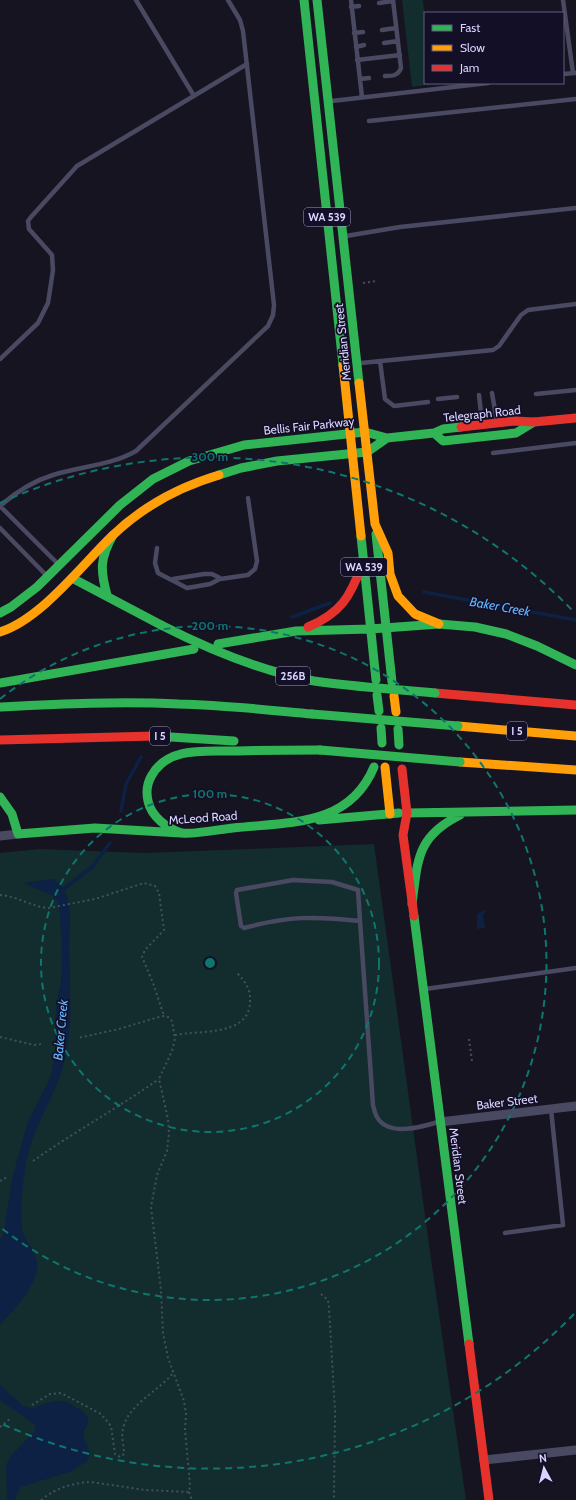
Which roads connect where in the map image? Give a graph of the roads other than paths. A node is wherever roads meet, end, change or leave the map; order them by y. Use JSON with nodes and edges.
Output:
{"nodes":[{"id":1,"x":136,"y":0,"type":"edge"},
{"id":2,"x":228,"y":0,"type":"edge"},
{"id":3,"x":304,"y":0,"type":"edge"},
{"id":4,"x":317,"y":0,"type":"edge"},
{"id":5,"x":351,"y":0,"type":"edge"},
{"id":6,"x":563,"y":0,"type":"edge"},
{"id":7,"x":393,"y":1,"type":"edge"},
{"id":8,"x":379,"y":3,"type":"dead end"},
{"id":9,"x":360,"y":6,"type":"dead end"},
{"id":10,"x":351,"y":7,"type":"junction"},
{"id":11,"x":396,"y":28,"type":"junction"},
{"id":12,"x":382,"y":30,"type":"dead end"},
{"id":13,"x":362,"y":32,"type":"dead end"},
{"id":14,"x":354,"y":33,"type":"junction"},
{"id":15,"x":398,"y":41,"type":"junction"},
{"id":16,"x":384,"y":43,"type":"dead end"},
{"id":17,"x":356,"y":46,"type":"junction"},
{"id":18,"x":364,"y":46,"type":"dead end"},
{"id":19,"x":400,"y":55,"type":"junction"},
{"id":20,"x":358,"y":60,"type":"junction"},
{"id":21,"x":247,"y":64,"type":"junction"},
{"id":22,"x":574,"y":73,"type":"edge"},
{"id":23,"x":564,"y":74,"type":"edge"},
{"id":24,"x":385,"y":76,"type":"dead end"},
{"id":25,"x":369,"y":78,"type":"dead end"},
{"id":26,"x":360,"y":80,"type":"junction"},
{"id":27,"x":479,"y":84,"type":"edge"},
{"id":28,"x":194,"y":96,"type":"junction"},
{"id":29,"x":362,"y":97,"type":"junction"},
{"id":30,"x":576,"y":99,"type":"edge"},
{"id":31,"x":328,"y":101,"type":"junction"},
{"id":32,"x":369,"y":121,"type":"dead end"},
{"id":33,"x":320,"y":154,"type":"junction"},
{"id":34,"x":576,"y":208,"type":"edge"},
{"id":35,"x":343,"y":237,"type":"junction"},
{"id":36,"x":576,"y":304,"type":"edge"},
{"id":37,"x":0,"y":359,"type":"edge"},
{"id":38,"x":380,"y":361,"type":"junction"},
{"id":39,"x":357,"y":363,"type":"junction"},
{"id":40,"x":576,"y":390,"type":"edge"},
{"id":41,"x":492,"y":393,"type":"dead end"},
{"id":42,"x":536,"y":394,"type":"dead end"},
{"id":43,"x":479,"y":395,"type":"dead end"},
{"id":44,"x":457,"y":397,"type":"dead end"},
{"id":45,"x":438,"y":400,"type":"dead end"},
{"id":46,"x":428,"y":402,"type":"dead end"},
{"id":47,"x":576,"y":418,"type":"edge"},
{"id":48,"x":534,"y":422,"type":"junction"},
{"id":49,"x":498,"y":423,"type":"junction"},
{"id":50,"x":482,"y":425,"type":"junction"},
{"id":51,"x":365,"y":432,"type":"junction"},
{"id":52,"x":350,"y":433,"type":"junction"},
{"id":53,"x":434,"y":433,"type":"junction"},
{"id":54,"x":387,"y":438,"type":"junction"},
{"id":55,"x":576,"y":443,"type":"edge"},
{"id":56,"x":367,"y":452,"type":"junction"},
{"id":57,"x":493,"y":453,"type":"dead end"},
{"id":58,"x":352,"y":454,"type":"junction"},
{"id":59,"x":248,"y":498,"type":"dead end"},
{"id":60,"x":0,"y":506,"type":"edge"},
{"id":61,"x":375,"y":524,"type":"junction"},
{"id":62,"x":0,"y":528,"type":"edge"},
{"id":63,"x":113,"y":535,"type":"junction"},
{"id":64,"x":157,"y":548,"type":"dead end"},
{"id":65,"x":363,"y":562,"type":"junction"},
{"id":66,"x":59,"y":565,"type":"junction"},
{"id":67,"x":47,"y":576,"type":"junction"},
{"id":68,"x":72,"y":578,"type":"junction"},
{"id":69,"x":171,"y":579,"type":"junction"},
{"id":70,"x":220,"y":579,"type":"junction"},
{"id":71,"x":60,"y":590,"type":"junction"},
{"id":72,"x":107,"y":595,"type":"junction"},
{"id":73,"x":0,"y":613,"type":"edge"},
{"id":74,"x":439,"y":624,"type":"junction"},
{"id":75,"x":387,"y":628,"type":"junction"},
{"id":76,"x":370,"y":629,"type":"junction"},
{"id":77,"x":296,"y":631,"type":"junction"},
{"id":78,"x":0,"y":632,"type":"edge"},
{"id":79,"x":218,"y":644,"type":"dead end"},
{"id":80,"x":194,"y":650,"type":"dead end"},
{"id":81,"x":576,"y":665,"type":"edge"},
{"id":82,"x":376,"y":680,"type":"dead end"},
{"id":83,"x":392,"y":682,"type":"dead end"},
{"id":84,"x":0,"y":684,"type":"edge"},
{"id":85,"x":377,"y":695,"type":"dead end"},
{"id":86,"x":394,"y":696,"type":"dead end"},
{"id":87,"x":576,"y":705,"type":"edge"},
{"id":88,"x":0,"y":707,"type":"edge"},
{"id":89,"x":379,"y":711,"type":"dead end"},
{"id":90,"x":396,"y":712,"type":"dead end"},
{"id":91,"x":381,"y":728,"type":"dead end"},
{"id":92,"x":398,"y":729,"type":"dead end"},
{"id":93,"x":576,"y":736,"type":"edge"},
{"id":94,"x":0,"y":740,"type":"edge"},
{"id":95,"x":380,"y":743,"type":"dead end"},
{"id":96,"x":399,"y":745,"type":"dead end"},
{"id":97,"x":320,"y":750,"type":"junction"},
{"id":98,"x":374,"y":767,"type":"dead end"},
{"id":99,"x":385,"y":768,"type":"dead end"},
{"id":100,"x":402,"y":769,"type":"dead end"},
{"id":101,"x":576,"y":770,"type":"edge"},
{"id":102,"x":0,"y":797,"type":"edge"},
{"id":103,"x":576,"y":810,"type":"edge"},
{"id":104,"x":470,"y":811,"type":"junction"},
{"id":105,"x":407,"y":813,"type":"junction"},
{"id":106,"x":390,"y":814,"type":"junction"},
{"id":107,"x":312,"y":820,"type":"junction"},
{"id":108,"x":183,"y":832,"type":"junction"},
{"id":109,"x":18,"y":834,"type":"junction"},
{"id":110,"x":403,"y":835,"type":"junction"},
{"id":111,"x":0,"y":836,"type":"edge"},
{"id":112,"x":412,"y":904,"type":"junction"},
{"id":113,"x":360,"y":920,"type":"junction"},
{"id":114,"x":576,"y":968,"type":"edge"},
{"id":115,"x":423,"y":989,"type":"junction"},
{"id":116,"x":576,"y":1106,"type":"edge"},
{"id":117,"x":551,"y":1108,"type":"junction"},
{"id":118,"x":440,"y":1122,"type":"junction"},
{"id":119,"x":505,"y":1233,"type":"dead end"},
{"id":120,"x":576,"y":1450,"type":"edge"},
{"id":121,"x":484,"y":1460,"type":"junction"},
{"id":122,"x":489,"y":1500,"type":"edge"}],
"edges":[{"from":1,"to":28,"type":"lane"},
{"from":2,"to":21,"type":"lane"},
{"from":3,"to":33,"type":"main road","name":"Meridian Street","number":"WA 539"},
{"from":4,"to":31,"type":"main road","name":"Meridian Street","number":"WA 539"},
{"from":5,"to":10,"type":"lane"},
{"from":6,"to":22,"type":"lane"},
{"from":7,"to":8,"type":"lane"},
{"from":7,"to":11,"type":"lane"},
{"from":9,"to":10,"type":"lane"},
{"from":10,"to":14,"type":"lane"},
{"from":11,"to":12,"type":"lane"},
{"from":11,"to":15,"type":"lane"},
{"from":13,"to":14,"type":"lane"},
{"from":14,"to":17,"type":"lane"},
{"from":15,"to":16,"type":"lane"},
{"from":15,"to":19,"type":"lane"},
{"from":17,"to":18,"type":"lane"},
{"from":17,"to":20,"type":"lane"},
{"from":19,"to":20,"type":"lane"},
{"from":19,"to":24,"type":"lane"},
{"from":20,"to":26,"type":"lane"},
{"from":21,"to":28,"type":"lane"},
{"from":21,"to":60,"type":"lane"},
{"from":22,"to":23,"type":"lane"},
{"from":25,"to":26,"type":"lane"},
{"from":26,"to":29,"type":"lane"},
{"from":27,"to":29,"type":"lane"},
{"from":28,"to":37,"type":"lane"},
{"from":29,"to":31,"type":"lane"},
{"from":30,"to":32,"type":"lane"},
{"from":31,"to":35,"type":"main road","name":"Meridian Street","number":"WA 539"},
{"from":33,"to":35,"type":"main road"},
{"from":33,"to":52,"type":"main road","name":"Meridian Street","number":"WA 539"},
{"from":34,"to":35,"type":"lane"},
{"from":35,"to":39,"type":"main road","name":"Meridian Street","number":"WA 539"},
{"from":36,"to":38,"type":"lane"},
{"from":38,"to":39,"type":"lane"},
{"from":38,"to":46,"type":"lane"},
{"from":39,"to":51,"type":"main road","name":"Meridian Street","number":"WA 539"},
{"from":40,"to":42,"type":"lane"},
{"from":41,"to":49,"type":"lane"},
{"from":43,"to":50,"type":"lane"},
{"from":44,"to":45,"type":"lane"},
{"from":47,"to":48,"type":"main road","name":"Telegraph Road"},
{"from":48,"to":49,"type":"main road","name":"Telegraph Road"},
{"from":48,"to":53,"type":"main road","name":"Telegraph Road"},
{"from":49,"to":50,"type":"main road","name":"Telegraph Road"},
{"from":50,"to":53,"type":"main road","name":"Telegraph Road"},
{"from":51,"to":52,"type":"main road","name":"Bellis Fair Parkway"},
{"from":51,"to":54,"type":"main road","name":"Bellis Fair Parkway"},
{"from":51,"to":56,"type":"main road","name":"Meridian Street","number":"WA 539"},
{"from":52,"to":58,"type":"main road","name":"Meridian Street","number":"WA 539"},
{"from":52,"to":66,"type":"main road","name":"Bellis Fair Parkway"},
{"from":53,"to":54,"type":"main road","name":"Telegraph Road"},
{"from":54,"to":56,"type":"main road"},
{"from":55,"to":57,"type":"lane"},
{"from":56,"to":58,"type":"main road"},
{"from":56,"to":61,"type":"main road","name":"Meridian Street","number":"WA 539"},
{"from":58,"to":63,"type":"main road"},
{"from":58,"to":65,"type":"main road","name":"Meridian Street","number":"WA 539"},
{"from":59,"to":70,"type":"lane"},
{"from":60,"to":66,"type":"lane"},
{"from":61,"to":74,"type":"main road"},
{"from":61,"to":75,"type":"main road","name":"Meridian Street","number":"WA 539"},
{"from":62,"to":67,"type":"lane"},
{"from":63,"to":68,"type":"main road"},
{"from":63,"to":72,"type":"main road"},
{"from":64,"to":69,"type":"lane"},
{"from":65,"to":76,"type":"main road","name":"Meridian Street","number":"WA 539"},
{"from":65,"to":77,"type":"main road"},
{"from":66,"to":67,"type":"main road","name":"Bellis Fair Parkway"},
{"from":66,"to":68,"type":"main road"},
{"from":67,"to":71,"type":"main road"},
{"from":67,"to":73,"type":"main road","name":"Bellis Fair Parkway"},
{"from":68,"to":71,"type":"main road"},
{"from":68,"to":72,"type":"main road","number":"256B"},
{"from":69,"to":70,"type":"lane"},
{"from":69,"to":70,"type":"lane"},
{"from":71,"to":78,"type":"main road"},
{"from":72,"to":87,"type":"main road","number":"256B","bridge":true},
{"from":74,"to":75,"type":"main road"},
{"from":74,"to":81,"type":"main road"},
{"from":75,"to":76,"type":"main road"},
{"from":75,"to":83,"type":"main road","name":"Meridian Street","number":"WA 539"},
{"from":76,"to":77,"type":"main road"},
{"from":76,"to":82,"type":"main road","name":"Meridian Street","number":"WA 539"},
{"from":77,"to":79,"type":"main road"},
{"from":80,"to":84,"type":"main road"},
{"from":85,"to":89,"type":"main road"},
{"from":86,"to":90,"type":"main road"},
{"from":88,"to":93,"type":"main road","number":"I 5","bridge":true},
{"from":91,"to":95,"type":"main road"},
{"from":92,"to":96,"type":"main road"},
{"from":94,"to":97,"type":"main road","number":"I 5"},
{"from":97,"to":101,"type":"main road","number":"I 5","bridge":true},
{"from":97,"to":108,"type":"main road"},
{"from":98,"to":107,"type":"main road"},
{"from":99,"to":106,"type":"main road","name":"Meridian Street"},
{"from":100,"to":105,"type":"main road","name":"Meridian Street"},
{"from":102,"to":109,"type":"main road"},
{"from":103,"to":104,"type":"main road","name":"McLeod Road"},
{"from":104,"to":105,"type":"main road","name":"McLeod Road"},
{"from":104,"to":112,"type":"main road"},
{"from":105,"to":106,"type":"main road","name":"McLeod Road"},
{"from":105,"to":110,"type":"main road","name":"Meridian Street"},
{"from":106,"to":107,"type":"main road","name":"McLeod Road"},
{"from":106,"to":110,"type":"main road","name":"Meridian Street"},
{"from":107,"to":108,"type":"main road","name":"McLeod Road"},
{"from":108,"to":109,"type":"main road","name":"McLeod Road"},
{"from":109,"to":111,"type":"street","name":"McLeod Road"},
{"from":110,"to":112,"type":"main road","name":"Meridian Street"},
{"from":112,"to":115,"type":"main road","name":"Meridian Street"},
{"from":113,"to":113,"type":"lane"},
{"from":113,"to":118,"type":"lane"},
{"from":114,"to":115,"type":"lane"},
{"from":115,"to":118,"type":"main road","name":"Meridian Street"},
{"from":116,"to":117,"type":"street","name":"Baker Street"},
{"from":117,"to":118,"type":"street","name":"Baker Street"},
{"from":117,"to":119,"type":"lane"},
{"from":118,"to":121,"type":"main road","name":"Meridian Street"},
{"from":120,"to":121,"type":"street"},
{"from":121,"to":122,"type":"main road","name":"Meridian Street"}]}
